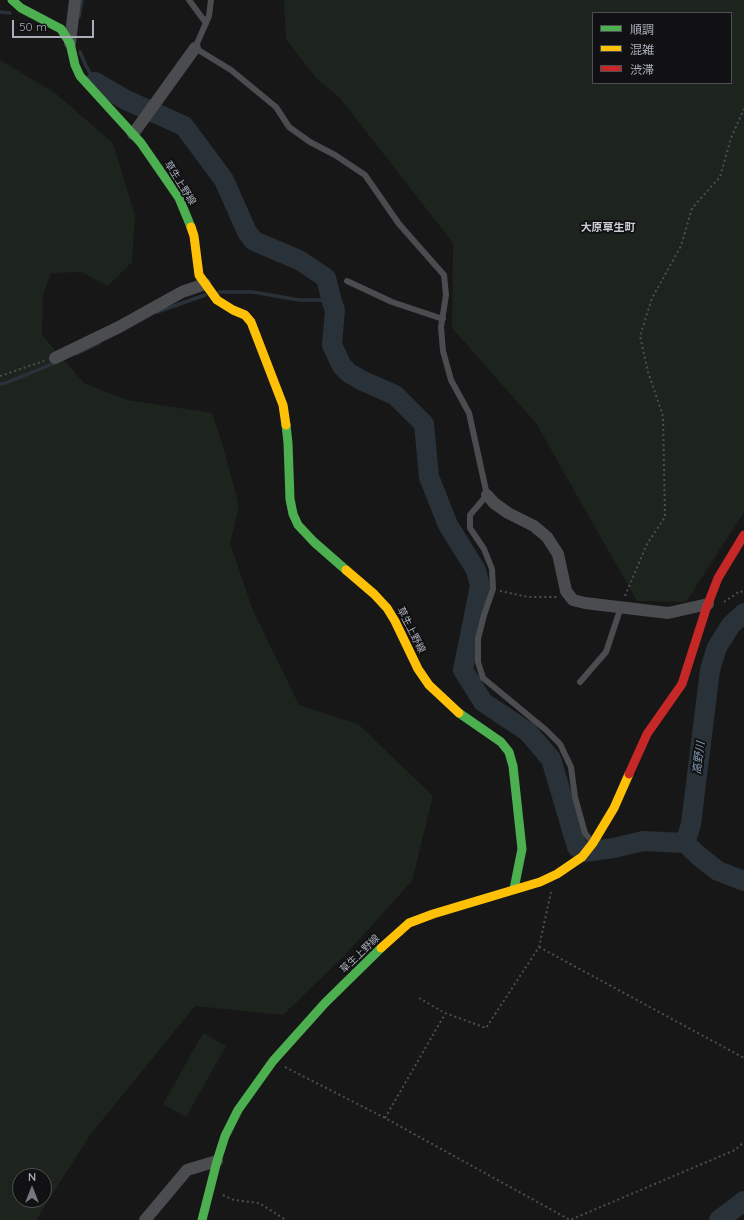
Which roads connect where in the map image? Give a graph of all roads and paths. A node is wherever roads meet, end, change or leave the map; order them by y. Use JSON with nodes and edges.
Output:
{"nodes":[{"id":1,"x":12,"y":0,"type":"edge"},
{"id":2,"x":75,"y":0,"type":"edge"},
{"id":3,"x":188,"y":0,"type":"edge"},
{"id":4,"x":211,"y":0,"type":"edge"},
{"id":5,"x":206,"y":23,"type":"junction"},
{"id":6,"x":70,"y":43,"type":"junction"},
{"id":7,"x":195,"y":48,"type":"junction"},
{"id":8,"x":744,"y":109,"type":"edge"},
{"id":9,"x":133,"y":134,"type":"junction"},
{"id":10,"x":347,"y":281,"type":"dead end"},
{"id":11,"x":204,"y":284,"type":"junction"},
{"id":12,"x":443,"y":318,"type":"junction"},
{"id":13,"x":55,"y":358,"type":"joint"},
{"id":14,"x":0,"y":376,"type":"edge"},
{"id":15,"x":487,"y":495,"type":"junction"},
{"id":16,"x":744,"y":535,"type":"edge"},
{"id":17,"x":493,"y":589,"type":"junction"},
{"id":18,"x":744,"y":593,"type":"edge"},
{"id":19,"x":570,"y":596,"type":"junction"},
{"id":20,"x":708,"y":604,"type":"junction"},
{"id":21,"x":621,"y":607,"type":"junction"},
{"id":22,"x":580,"y":682,"type":"dead end"},
{"id":23,"x":593,"y":843,"type":"junction"},
{"id":24,"x":557,"y":874,"type":"junction"},
{"id":25,"x":514,"y":889,"type":"junction"},
{"id":26,"x":539,"y":947,"type":"junction"},
{"id":27,"x":419,"y":998,"type":"dead end"},
{"id":28,"x":445,"y":1013,"type":"junction"},
{"id":29,"x":744,"y":1058,"type":"edge"},
{"id":30,"x":273,"y":1061,"type":"junction"},
{"id":31,"x":385,"y":1118,"type":"junction"},
{"id":32,"x":744,"y":1142,"type":"edge"},
{"id":33,"x":216,"y":1161,"type":"junction"},
{"id":34,"x":211,"y":1184,"type":"junction"},
{"id":35,"x":145,"y":1220,"type":"edge"},
{"id":36,"x":202,"y":1220,"type":"edge"},
{"id":37,"x":286,"y":1220,"type":"edge"},
{"id":38,"x":570,"y":1220,"type":"edge"}],
"edges":[{"from":1,"to":6,"type":"main road","name":"草生上野線"},
{"from":2,"to":6,"type":"street"},
{"from":3,"to":5,"type":"lane"},
{"from":4,"to":5,"type":"lane"},
{"from":5,"to":7,"type":"lane"},
{"from":6,"to":9,"type":"main road","name":"草生上野線"},
{"from":7,"to":9,"type":"street"},
{"from":7,"to":12,"type":"lane"},
{"from":8,"to":21,"type":"path"},
{"from":9,"to":11,"type":"main road","name":"草生上野線"},
{"from":10,"to":12,"type":"lane"},
{"from":11,"to":13,"type":"street"},
{"from":11,"to":25,"type":"main road","name":"草生上野線"},
{"from":12,"to":15,"type":"lane"},
{"from":13,"to":14,"type":"path"},
{"from":15,"to":17,"type":"lane"},
{"from":15,"to":19,"type":"street"},
{"from":16,"to":20,"type":"main road"},
{"from":17,"to":19,"type":"path"},
{"from":17,"to":23,"type":"lane"},
{"from":18,"to":20,"type":"path"},
{"from":19,"to":21,"type":"street"},
{"from":20,"to":21,"type":"street"},
{"from":20,"to":23,"type":"main road"},
{"from":21,"to":22,"type":"lane"},
{"from":23,"to":24,"type":"main road"},
{"from":24,"to":25,"type":"main road"},
{"from":24,"to":26,"type":"path"},
{"from":25,"to":30,"type":"main road","name":"草生上野線"},
{"from":26,"to":28,"type":"path"},
{"from":26,"to":29,"type":"path"},
{"from":27,"to":28,"type":"path"},
{"from":28,"to":31,"type":"path"},
{"from":30,"to":31,"type":"path"},
{"from":30,"to":33,"type":"main road","name":"草生上野線"},
{"from":31,"to":38,"type":"path"},
{"from":32,"to":38,"type":"path"},
{"from":33,"to":34,"type":"main road","name":"草生上野線"},
{"from":33,"to":35,"type":"street"},
{"from":34,"to":36,"type":"main road","name":"草生上野線"},
{"from":34,"to":37,"type":"path"}]}
